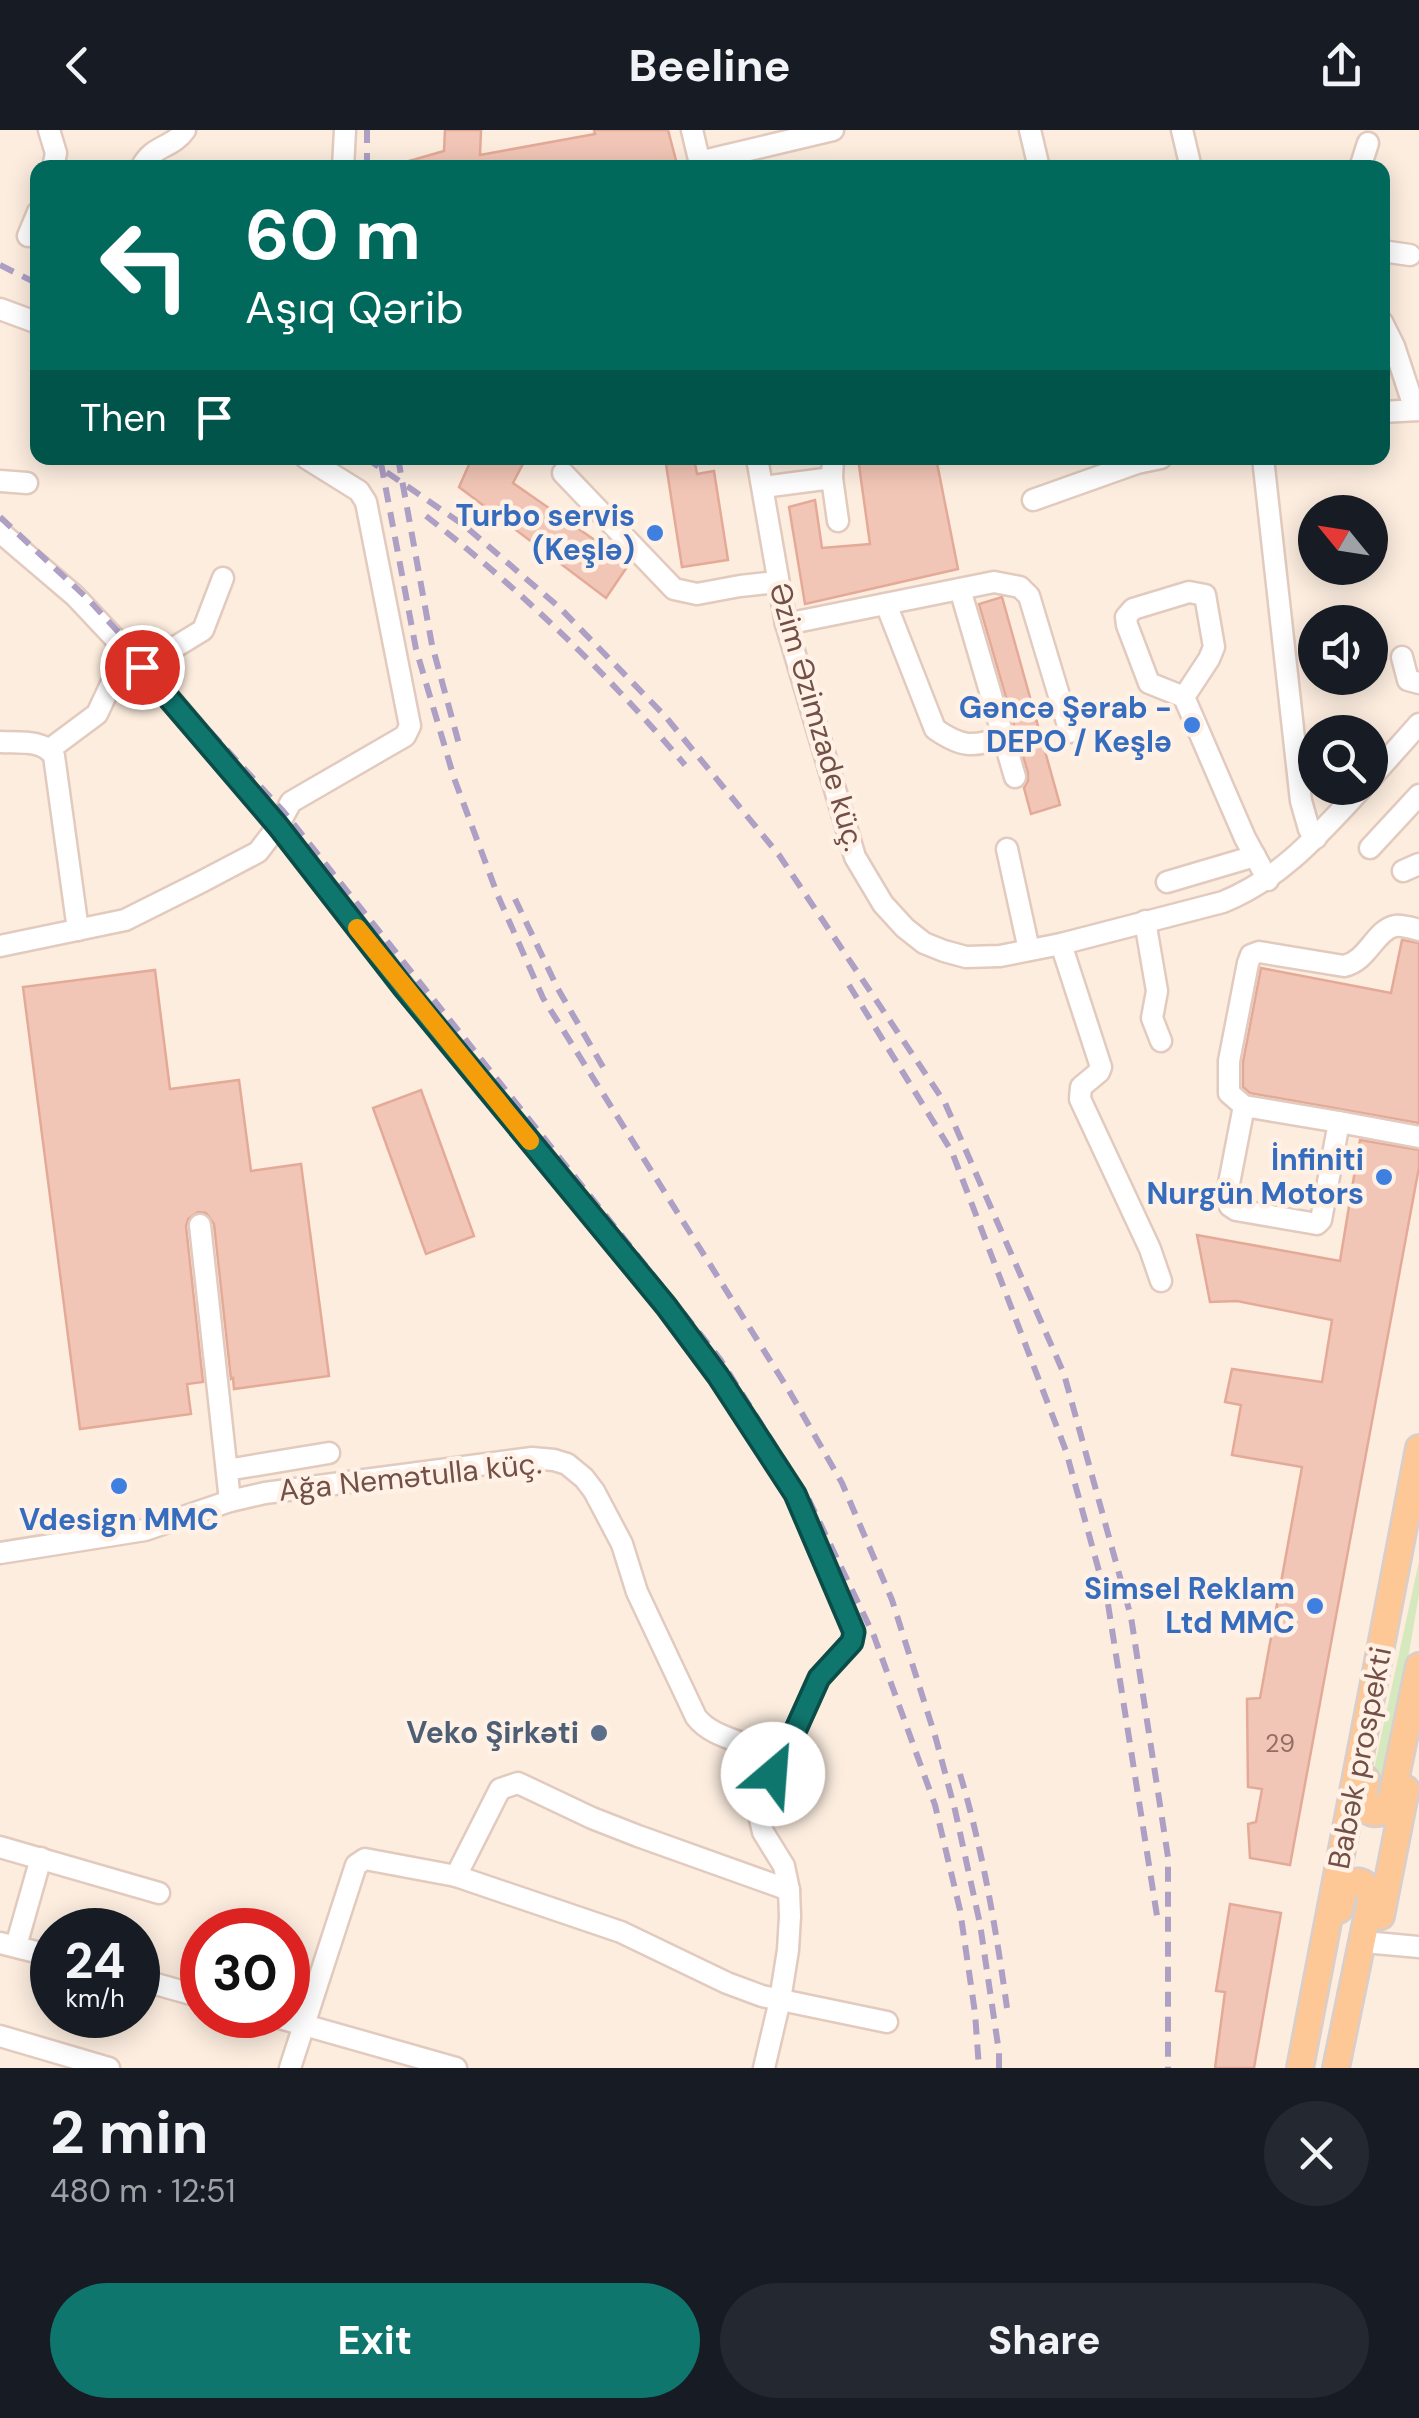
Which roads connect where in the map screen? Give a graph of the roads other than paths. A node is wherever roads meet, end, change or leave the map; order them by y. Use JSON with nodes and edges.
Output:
{"nodes":[{"id":1,"x":50,"y":130,"type":"edge"},
{"id":2,"x":186,"y":130,"type":"edge"},
{"id":3,"x":344,"y":130,"type":"edge"},
{"id":4,"x":692,"y":130,"type":"edge"},
{"id":5,"x":833,"y":130,"type":"edge"},
{"id":6,"x":1030,"y":130,"type":"edge"},
{"id":7,"x":1182,"y":130,"type":"edge"},
{"id":8,"x":1368,"y":143,"type":"dead end"},
{"id":9,"x":54,"y":160,"type":"edge"},
{"id":10,"x":146,"y":160,"type":"edge"},
{"id":11,"x":342,"y":160,"type":"edge"},
{"id":12,"x":699,"y":160,"type":"edge"},
{"id":13,"x":719,"y":160,"type":"edge"},
{"id":14,"x":1037,"y":160,"type":"edge"},
{"id":15,"x":1189,"y":160,"type":"edge"},
{"id":16,"x":1363,"y":160,"type":"edge"},
{"id":17,"x":30,"y":231,"type":"edge"},
{"id":18,"x":28,"y":236,"type":"dead end"},
{"id":19,"x":1390,"y":252,"type":"edge"},
{"id":20,"x":1410,"y":255,"type":"dead end"},
{"id":21,"x":0,"y":309,"type":"edge"},
{"id":22,"x":30,"y":320,"type":"edge"},
{"id":23,"x":1390,"y":338,"type":"edge"},
{"id":24,"x":1417,"y":410,"type":"edge"},
{"id":25,"x":1390,"y":412,"type":"edge"},
{"id":26,"x":317,"y":465,"type":"edge"},
{"id":27,"x":758,"y":465,"type":"edge"},
{"id":28,"x":1132,"y":465,"type":"edge"},
{"id":29,"x":1264,"y":465,"type":"edge"},
{"id":30,"x":832,"y":468,"type":"edge"},
{"id":31,"x":564,"y":473,"type":"dead end"},
{"id":32,"x":0,"y":481,"type":"edge"},
{"id":33,"x":27,"y":483,"type":"dead end"},
{"id":34,"x":763,"y":487,"type":"junction"},
{"id":35,"x":1033,"y":500,"type":"dead end"},
{"id":36,"x":838,"y":521,"type":"dead end"},
{"id":37,"x":0,"y":532,"type":"edge"},
{"id":38,"x":222,"y":578,"type":"dead end"},
{"id":39,"x":777,"y":582,"type":"junction"},
{"id":40,"x":960,"y":589,"type":"junction"},
{"id":41,"x":886,"y":604,"type":"junction"},
{"id":42,"x":786,"y":624,"type":"junction"},
{"id":43,"x":1402,"y":657,"type":"dead end"},
{"id":44,"x":142,"y":667,"type":"junction"},
{"id":45,"x":1419,"y":683,"type":"edge"},
{"id":46,"x":1184,"y":697,"type":"junction"},
{"id":47,"x":1419,"y":724,"type":"edge"},
{"id":48,"x":1070,"y":732,"type":"dead end"},
{"id":49,"x":1002,"y":737,"type":"junction"},
{"id":50,"x":0,"y":742,"type":"edge"},
{"id":51,"x":50,"y":749,"type":"junction"},
{"id":52,"x":1388,"y":759,"type":"edge"},
{"id":53,"x":1015,"y":777,"type":"dead end"},
{"id":54,"x":1419,"y":795,"type":"edge"},
{"id":55,"x":1346,"y":805,"type":"edge"},
{"id":56,"x":278,"y":826,"type":"junction"},
{"id":57,"x":1316,"y":838,"type":"junction"},
{"id":58,"x":1370,"y":848,"type":"dead end"},
{"id":59,"x":1007,"y":849,"type":"dead end"},
{"id":60,"x":1255,"y":856,"type":"junction"},
{"id":61,"x":1268,"y":880,"type":"junction"},
{"id":62,"x":1167,"y":882,"type":"dead end"},
{"id":63,"x":1145,"y":922,"type":"junction"},
{"id":64,"x":78,"y":930,"type":"junction"},
{"id":65,"x":1419,"y":930,"type":"edge"},
{"id":66,"x":1062,"y":944,"type":"junction"},
{"id":67,"x":0,"y":946,"type":"edge"},
{"id":68,"x":1029,"y":950,"type":"junction"},
{"id":69,"x":1160,"y":1041,"type":"dead end"},
{"id":70,"x":1244,"y":1106,"type":"junction"},
{"id":71,"x":1340,"y":1122,"type":"junction"},
{"id":72,"x":1419,"y":1137,"type":"edge"},
{"id":73,"x":200,"y":1225,"type":"dead end"},
{"id":74,"x":1161,"y":1281,"type":"dead end"},
{"id":75,"x":1419,"y":1448,"type":"edge"},
{"id":76,"x":329,"y":1453,"type":"dead end"},
{"id":77,"x":226,"y":1470,"type":"junction"},
{"id":78,"x":230,"y":1501,"type":"junction"},
{"id":79,"x":1419,"y":1509,"type":"edge"},
{"id":80,"x":0,"y":1553,"type":"edge"},
{"id":81,"x":1419,"y":1666,"type":"edge"},
{"id":82,"x":1419,"y":1722,"type":"edge"},
{"id":83,"x":774,"y":1764,"type":"junction"},
{"id":84,"x":1412,"y":1798,"type":"edge"},
{"id":85,"x":0,"y":1848,"type":"edge"},
{"id":86,"x":41,"y":1858,"type":"junction"},
{"id":87,"x":456,"y":1876,"type":"junction"},
{"id":88,"x":790,"y":1890,"type":"junction"},
{"id":89,"x":160,"y":1893,"type":"dead end"},
{"id":90,"x":1375,"y":1943,"type":"junction"},
{"id":91,"x":8,"y":1944,"type":"edge"},
{"id":92,"x":1419,"y":1947,"type":"edge"},
{"id":93,"x":780,"y":2000,"type":"junction"},
{"id":94,"x":310,"y":2003,"type":"edge"},
{"id":95,"x":887,"y":2022,"type":"dead end"},
{"id":96,"x":310,"y":2026,"type":"edge"},
{"id":97,"x":0,"y":2036,"type":"edge"},
{"id":98,"x":299,"y":2038,"type":"edge"},
{"id":99,"x":109,"y":2068,"type":"edge"},
{"id":100,"x":290,"y":2068,"type":"edge"},
{"id":101,"x":456,"y":2068,"type":"edge"},
{"id":102,"x":764,"y":2068,"type":"edge"},
{"id":103,"x":1302,"y":2068,"type":"edge"},
{"id":104,"x":1336,"y":2068,"type":"edge"},
{"id":105,"x":1349,"y":2068,"type":"edge"}],
"edges":[{"from":1,"to":9,"type":"street"},
{"from":2,"to":10,"type":"street"},
{"from":3,"to":11,"type":"street"},
{"from":4,"to":12,"type":"street"},
{"from":5,"to":13,"type":"street"},
{"from":6,"to":14,"type":"street"},
{"from":7,"to":15,"type":"street"},
{"from":8,"to":16,"type":"street"},
{"from":17,"to":18,"type":"street"},
{"from":19,"to":20,"type":"street"},
{"from":21,"to":22,"type":"street"},
{"from":23,"to":24,"type":"street"},
{"from":24,"to":25,"type":"street"},
{"from":26,"to":56,"type":"street"},
{"from":27,"to":34,"type":"street","name":"Əzim Əzimzade küç."},
{"from":28,"to":35,"type":"street"},
{"from":29,"to":57,"type":"street"},
{"from":30,"to":34,"type":"street"},
{"from":30,"to":36,"type":"street"},
{"from":31,"to":39,"type":"street"},
{"from":32,"to":33,"type":"street"},
{"from":34,"to":39,"type":"street","name":"Əzim Əzimzade küç."},
{"from":37,"to":44,"type":"street"},
{"from":38,"to":44,"type":"street"},
{"from":39,"to":42,"type":"street","name":"Əzim Əzimzade küç."},
{"from":40,"to":41,"type":"street"},
{"from":40,"to":48,"type":"street"},
{"from":40,"to":49,"type":"street"},
{"from":41,"to":42,"type":"street"},
{"from":41,"to":49,"type":"street"},
{"from":42,"to":68,"type":"street","name":"Əzim Əzimzade küç."},
{"from":43,"to":45,"type":"street"},
{"from":44,"to":51,"type":"street"},
{"from":44,"to":56,"type":"street"},
{"from":46,"to":46,"type":"street"},
{"from":46,"to":60,"type":"street"},
{"from":47,"to":52,"type":"street"},
{"from":49,"to":53,"type":"street"},
{"from":50,"to":51,"type":"street"},
{"from":51,"to":64,"type":"street"},
{"from":54,"to":58,"type":"street"},
{"from":55,"to":57,"type":"street","name":"Əzim Əzimzade küç."},
{"from":56,"to":64,"type":"street"},
{"from":56,"to":83,"type":"street"},
{"from":57,"to":61,"type":"street","name":"Əzim Əzimzade küç."},
{"from":59,"to":68,"type":"street"},
{"from":60,"to":61,"type":"street"},
{"from":60,"to":62,"type":"street"},
{"from":61,"to":63,"type":"street","name":"Əzim Əzimzade küç."},
{"from":63,"to":66,"type":"street","name":"Əzim Əzimzade küç."},
{"from":63,"to":69,"type":"street"},
{"from":64,"to":67,"type":"street"},
{"from":65,"to":70,"type":"street"},
{"from":66,"to":68,"type":"street","name":"Əzim Əzimzade küç."},
{"from":66,"to":74,"type":"street"},
{"from":70,"to":71,"type":"street"},
{"from":70,"to":71,"type":"street"},
{"from":71,"to":72,"type":"street"},
{"from":73,"to":77,"type":"street"},
{"from":75,"to":103,"type":"main road","name":"Babək prospekti"},
{"from":76,"to":77,"type":"street"},
{"from":77,"to":78,"type":"street"},
{"from":78,"to":80,"type":"street","name":"Ağa Nemətulla küç."},
{"from":78,"to":83,"type":"street","name":"Ağa Nemətulla küç."},
{"from":79,"to":81,"type":"main road"},
{"from":82,"to":84,"type":"main road","name":"Babək prospekti"},
{"from":83,"to":88,"type":"street"},
{"from":84,"to":90,"type":"main road","name":"Babək prospekti"},
{"from":85,"to":86,"type":"street"},
{"from":86,"to":89,"type":"street"},
{"from":86,"to":91,"type":"street"},
{"from":87,"to":88,"type":"street"},
{"from":87,"to":93,"type":"street"},
{"from":87,"to":94,"type":"street"},
{"from":88,"to":93,"type":"street"},
{"from":90,"to":92,"type":"street"},
{"from":90,"to":105,"type":"main road","name":"Babək prospekti"},
{"from":93,"to":95,"type":"street"},
{"from":93,"to":102,"type":"street"},
{"from":96,"to":101,"type":"street"},
{"from":97,"to":99,"type":"street"},
{"from":98,"to":100,"type":"street"},
{"from":103,"to":104,"type":"main road"}]}
